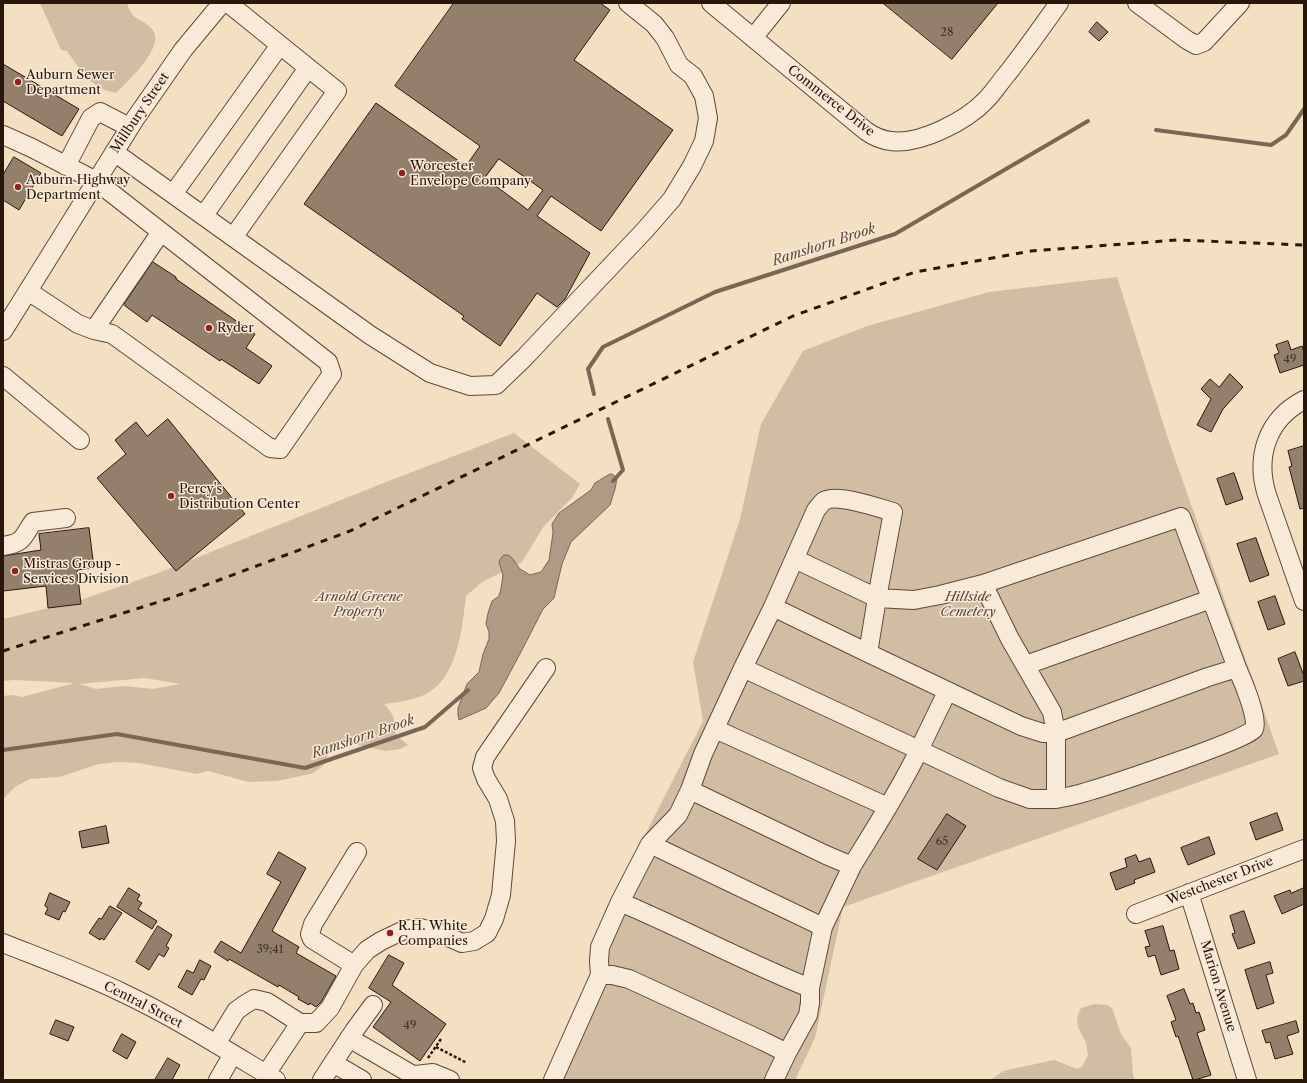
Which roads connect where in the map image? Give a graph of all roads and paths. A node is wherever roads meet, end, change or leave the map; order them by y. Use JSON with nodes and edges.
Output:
{"nodes":[{"id":1,"x":222,"y":3,"type":"edge"},
{"id":2,"x":228,"y":3,"type":"edge"},
{"id":3,"x":628,"y":3,"type":"edge"},
{"id":4,"x":781,"y":3,"type":"edge"},
{"id":5,"x":1059,"y":3,"type":"edge"},
{"id":6,"x":1138,"y":3,"type":"edge"},
{"id":7,"x":1240,"y":3,"type":"edge"},
{"id":8,"x":715,"y":4,"type":"edge"},
{"id":9,"x":753,"y":38,"type":"junction"},
{"id":10,"x":280,"y":45,"type":"junction"},
{"id":11,"x":308,"y":68,"type":"junction"},
{"id":12,"x":130,"y":127,"type":"junction"},
{"id":13,"x":3,"y":135,"type":"edge"},
{"id":14,"x":114,"y":152,"type":"junction"},
{"id":15,"x":66,"y":166,"type":"junction"},
{"id":16,"x":96,"y":181,"type":"junction"},
{"id":17,"x":173,"y":194,"type":"junction"},
{"id":18,"x":204,"y":215,"type":"junction"},
{"id":19,"x":161,"y":232,"type":"junction"},
{"id":20,"x":234,"y":236,"type":"junction"},
{"id":21,"x":28,"y":292,"type":"junction"},
{"id":22,"x":6,"y":320,"type":"edge"},
{"id":23,"x":94,"y":330,"type":"junction"},
{"id":24,"x":3,"y":376,"type":"edge"},
{"id":25,"x":1304,"y":400,"type":"edge"},
{"id":26,"x":80,"y":440,"type":"dead end"},
{"id":27,"x":66,"y":518,"type":"dead end"},
{"id":28,"x":3,"y":546,"type":"edge"},
{"id":29,"x":795,"y":559,"type":"junction"},
{"id":30,"x":982,"y":584,"type":"junction"},
{"id":31,"x":877,"y":598,"type":"junction"},
{"id":32,"x":1211,"y":599,"type":"junction"},
{"id":33,"x":1304,"y":600,"type":"edge"},
{"id":34,"x":773,"y":607,"type":"junction"},
{"id":35,"x":868,"y":653,"type":"junction"},
{"id":36,"x":1026,"y":665,"type":"junction"},
{"id":37,"x":546,"y":668,"type":"dead end"},
{"id":38,"x":743,"y":668,"type":"junction"},
{"id":39,"x":1238,"y":668,"type":"junction"},
{"id":40,"x":947,"y":692,"type":"junction"},
{"id":41,"x":716,"y":729,"type":"junction"},
{"id":42,"x":1056,"y":733,"type":"junction"},
{"id":43,"x":919,"y":750,"type":"junction"},
{"id":44,"x":690,"y":790,"type":"junction"},
{"id":45,"x":1056,"y":799,"type":"junction"},
{"id":46,"x":888,"y":807,"type":"junction"},
{"id":47,"x":650,"y":844,"type":"junction"},
{"id":48,"x":1304,"y":849,"type":"edge"},
{"id":49,"x":357,"y":852,"type":"dead end"},
{"id":50,"x":852,"y":866,"type":"junction"},
{"id":51,"x":1188,"y":893,"type":"junction"},
{"id":52,"x":620,"y":902,"type":"junction"},
{"id":53,"x":1136,"y":914,"type":"dead end"},
{"id":54,"x":823,"y":927,"type":"junction"},
{"id":55,"x":3,"y":943,"type":"edge"},
{"id":56,"x":354,"y":965,"type":"junction"},
{"id":57,"x":600,"y":974,"type":"junction"},
{"id":58,"x":810,"y":988,"type":"junction"},
{"id":59,"x":373,"y":1005,"type":"dead end"},
{"id":60,"x":300,"y":1023,"type":"junction"},
{"id":61,"x":349,"y":1038,"type":"junction"},
{"id":62,"x":441,"y":1039,"type":"dead end"},
{"id":63,"x":216,"y":1044,"type":"junction"},
{"id":64,"x":436,"y":1046,"type":"junction"},
{"id":65,"x":787,"y":1053,"type":"junction"},
{"id":66,"x":232,"y":1054,"type":"junction"},
{"id":67,"x":333,"y":1063,"type":"junction"},
{"id":68,"x":425,"y":1063,"type":"dead end"},
{"id":69,"x":467,"y":1063,"type":"dead end"},
{"id":70,"x":271,"y":1077,"type":"edge"},
{"id":71,"x":218,"y":1080,"type":"edge"},
{"id":72,"x":322,"y":1080,"type":"edge"},
{"id":73,"x":362,"y":1080,"type":"edge"},
{"id":74,"x":450,"y":1080,"type":"edge"},
{"id":75,"x":553,"y":1080,"type":"edge"},
{"id":76,"x":774,"y":1080,"type":"edge"},
{"id":77,"x":1247,"y":1080,"type":"edge"}],
"edges":[{"from":1,"to":12,"type":"street","name":"Millbury Street"},
{"from":2,"to":10,"type":"street"},
{"from":3,"to":20,"type":"street"},
{"from":4,"to":9,"type":"street"},
{"from":5,"to":9,"type":"street","name":"Commerce Drive"},
{"from":6,"to":7,"type":"street"},
{"from":8,"to":9,"type":"street","name":"Commerce Drive"},
{"from":10,"to":11,"type":"street"},
{"from":10,"to":17,"type":"street"},
{"from":11,"to":18,"type":"street"},
{"from":11,"to":20,"type":"street"},
{"from":12,"to":14,"type":"street","name":"Millbury Street"},
{"from":12,"to":15,"type":"street"},
{"from":13,"to":15,"type":"street"},
{"from":14,"to":16,"type":"street","name":"Millbury Street"},
{"from":14,"to":17,"type":"street"},
{"from":15,"to":16,"type":"street"},
{"from":16,"to":19,"type":"street"},
{"from":16,"to":21,"type":"street","name":"Millbury Street"},
{"from":17,"to":18,"type":"street"},
{"from":18,"to":20,"type":"street"},
{"from":19,"to":23,"type":"street"},
{"from":19,"to":23,"type":"street"},
{"from":21,"to":22,"type":"street","name":"Millbury Street"},
{"from":21,"to":23,"type":"street"},
{"from":24,"to":26,"type":"street"},
{"from":25,"to":33,"type":"street"},
{"from":27,"to":28,"type":"street"},
{"from":29,"to":31,"type":"street"},
{"from":29,"to":31,"type":"street"},
{"from":29,"to":34,"type":"street"},
{"from":30,"to":31,"type":"street"},
{"from":30,"to":32,"type":"street"},
{"from":30,"to":36,"type":"street"},
{"from":31,"to":35,"type":"street"},
{"from":32,"to":36,"type":"street"},
{"from":32,"to":39,"type":"street"},
{"from":34,"to":35,"type":"street"},
{"from":34,"to":38,"type":"street"},
{"from":35,"to":40,"type":"street"},
{"from":36,"to":42,"type":"street"},
{"from":37,"to":56,"type":"street"},
{"from":38,"to":41,"type":"street"},
{"from":38,"to":43,"type":"street"},
{"from":39,"to":42,"type":"street"},
{"from":39,"to":45,"type":"street"},
{"from":40,"to":42,"type":"street"},
{"from":40,"to":43,"type":"street"},
{"from":41,"to":44,"type":"street"},
{"from":41,"to":46,"type":"street"},
{"from":42,"to":45,"type":"street"},
{"from":43,"to":45,"type":"street"},
{"from":43,"to":46,"type":"street"},
{"from":44,"to":47,"type":"street"},
{"from":44,"to":50,"type":"street"},
{"from":46,"to":50,"type":"street"},
{"from":47,"to":52,"type":"street"},
{"from":47,"to":54,"type":"street"},
{"from":48,"to":51,"type":"street","name":"Westchester Drive"},
{"from":49,"to":56,"type":"street"},
{"from":50,"to":54,"type":"street"},
{"from":51,"to":53,"type":"street","name":"Westchester Drive"},
{"from":51,"to":77,"type":"street","name":"Marion Avenue"},
{"from":52,"to":57,"type":"street"},
{"from":52,"to":58,"type":"street"},
{"from":54,"to":58,"type":"street"},
{"from":55,"to":63,"type":"street","name":"Central Street"},
{"from":56,"to":60,"type":"street"},
{"from":57,"to":65,"type":"street"},
{"from":57,"to":75,"type":"street"},
{"from":58,"to":65,"type":"street"},
{"from":59,"to":61,"type":"street"},
{"from":60,"to":63,"type":"street"},
{"from":60,"to":70,"type":"street"},
{"from":61,"to":67,"type":"street"},
{"from":61,"to":74,"type":"street"},
{"from":62,"to":64,"type":"path"},
{"from":63,"to":66,"type":"street","name":"Central Street"},
{"from":64,"to":68,"type":"path"},
{"from":64,"to":69,"type":"path"},
{"from":65,"to":76,"type":"street"},
{"from":66,"to":70,"type":"street","name":"Central Street"},
{"from":66,"to":71,"type":"street"},
{"from":67,"to":72,"type":"street"},
{"from":67,"to":73,"type":"street"}]}
